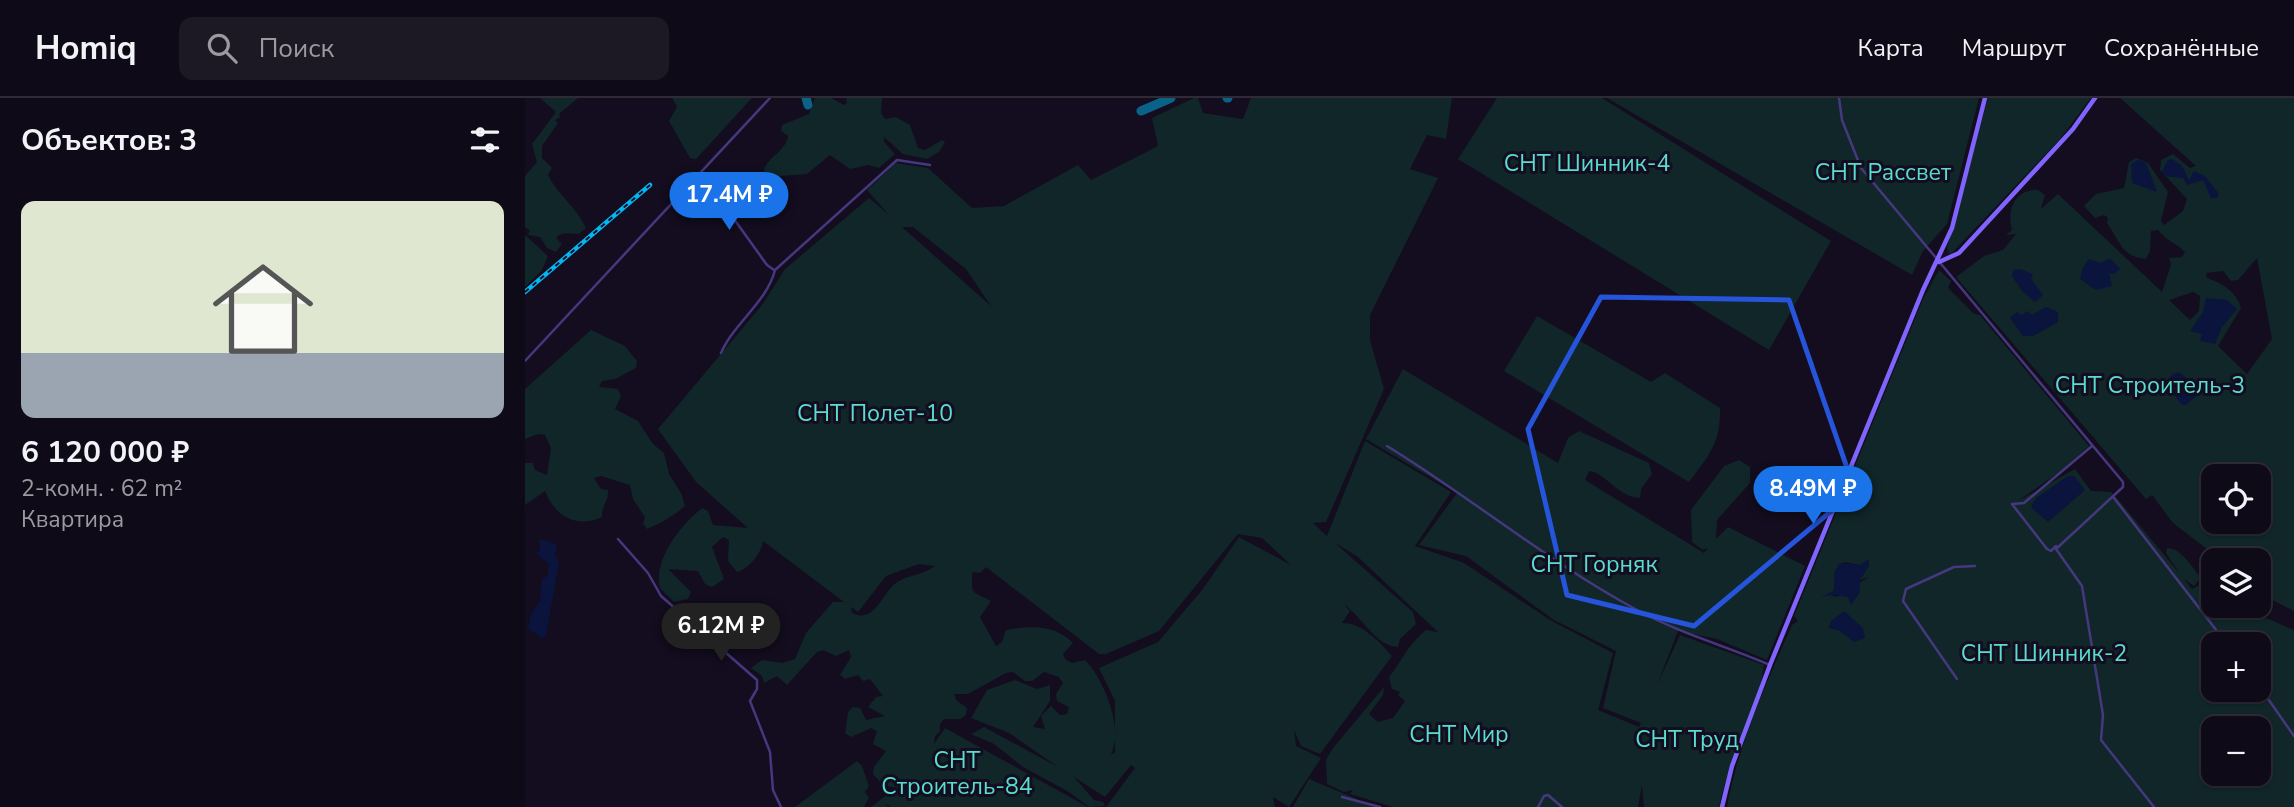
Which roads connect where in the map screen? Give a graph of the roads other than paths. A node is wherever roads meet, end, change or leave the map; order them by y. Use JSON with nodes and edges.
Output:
{"nodes":[{"id":1,"x":770,"y":98,"type":"edge"},
{"id":2,"x":1839,"y":98,"type":"edge"},
{"id":3,"x":1985,"y":98,"type":"edge"},
{"id":4,"x":2095,"y":98,"type":"edge"},
{"id":5,"x":930,"y":165,"type":"dead end"},
{"id":6,"x":701,"y":173,"type":"junction"},
{"id":7,"x":1938,"y":262,"type":"junction"},
{"id":8,"x":775,"y":270,"type":"junction"},
{"id":9,"x":721,"y":353,"type":"dead end"},
{"id":10,"x":525,"y":361,"type":"edge"},
{"id":11,"x":1387,"y":446,"type":"dead end"},
{"id":12,"x":2092,"y":446,"type":"junction"},
{"id":13,"x":2113,"y":497,"type":"junction"},
{"id":14,"x":618,"y":539,"type":"dead end"},
{"id":15,"x":2057,"y":545,"type":"junction"},
{"id":16,"x":1975,"y":566,"type":"dead end"},
{"id":17,"x":2218,"y":632,"type":"edge"},
{"id":18,"x":1770,"y":665,"type":"junction"},
{"id":19,"x":1957,"y":679,"type":"dead end"},
{"id":20,"x":2270,"y":702,"type":"edge"},
{"id":21,"x":2294,"y":736,"type":"edge"},
{"id":22,"x":1342,"y":797,"type":"dead end"},
{"id":23,"x":781,"y":807,"type":"edge"},
{"id":24,"x":1380,"y":807,"type":"edge"},
{"id":25,"x":1538,"y":807,"type":"edge"},
{"id":26,"x":1562,"y":807,"type":"edge"},
{"id":27,"x":1722,"y":807,"type":"edge"},
{"id":28,"x":2154,"y":807,"type":"edge"}],
"edges":[{"from":1,"to":6,"type":"street"},
{"from":2,"to":7,"type":"street"},
{"from":3,"to":7,"type":"street"},
{"from":4,"to":7,"type":"street"},
{"from":5,"to":8,"type":"street"},
{"from":6,"to":8,"type":"street"},
{"from":6,"to":10,"type":"street"},
{"from":7,"to":12,"type":"street"},
{"from":7,"to":18,"type":"street"},
{"from":8,"to":9,"type":"street"},
{"from":11,"to":18,"type":"street"},
{"from":12,"to":13,"type":"street"},
{"from":12,"to":15,"type":"street"},
{"from":13,"to":15,"type":"street"},
{"from":13,"to":17,"type":"street"},
{"from":14,"to":23,"type":"street"},
{"from":15,"to":28,"type":"street"},
{"from":16,"to":19,"type":"street"},
{"from":18,"to":27,"type":"street"},
{"from":20,"to":21,"type":"street"},
{"from":22,"to":24,"type":"street"},
{"from":25,"to":26,"type":"street"}]}
